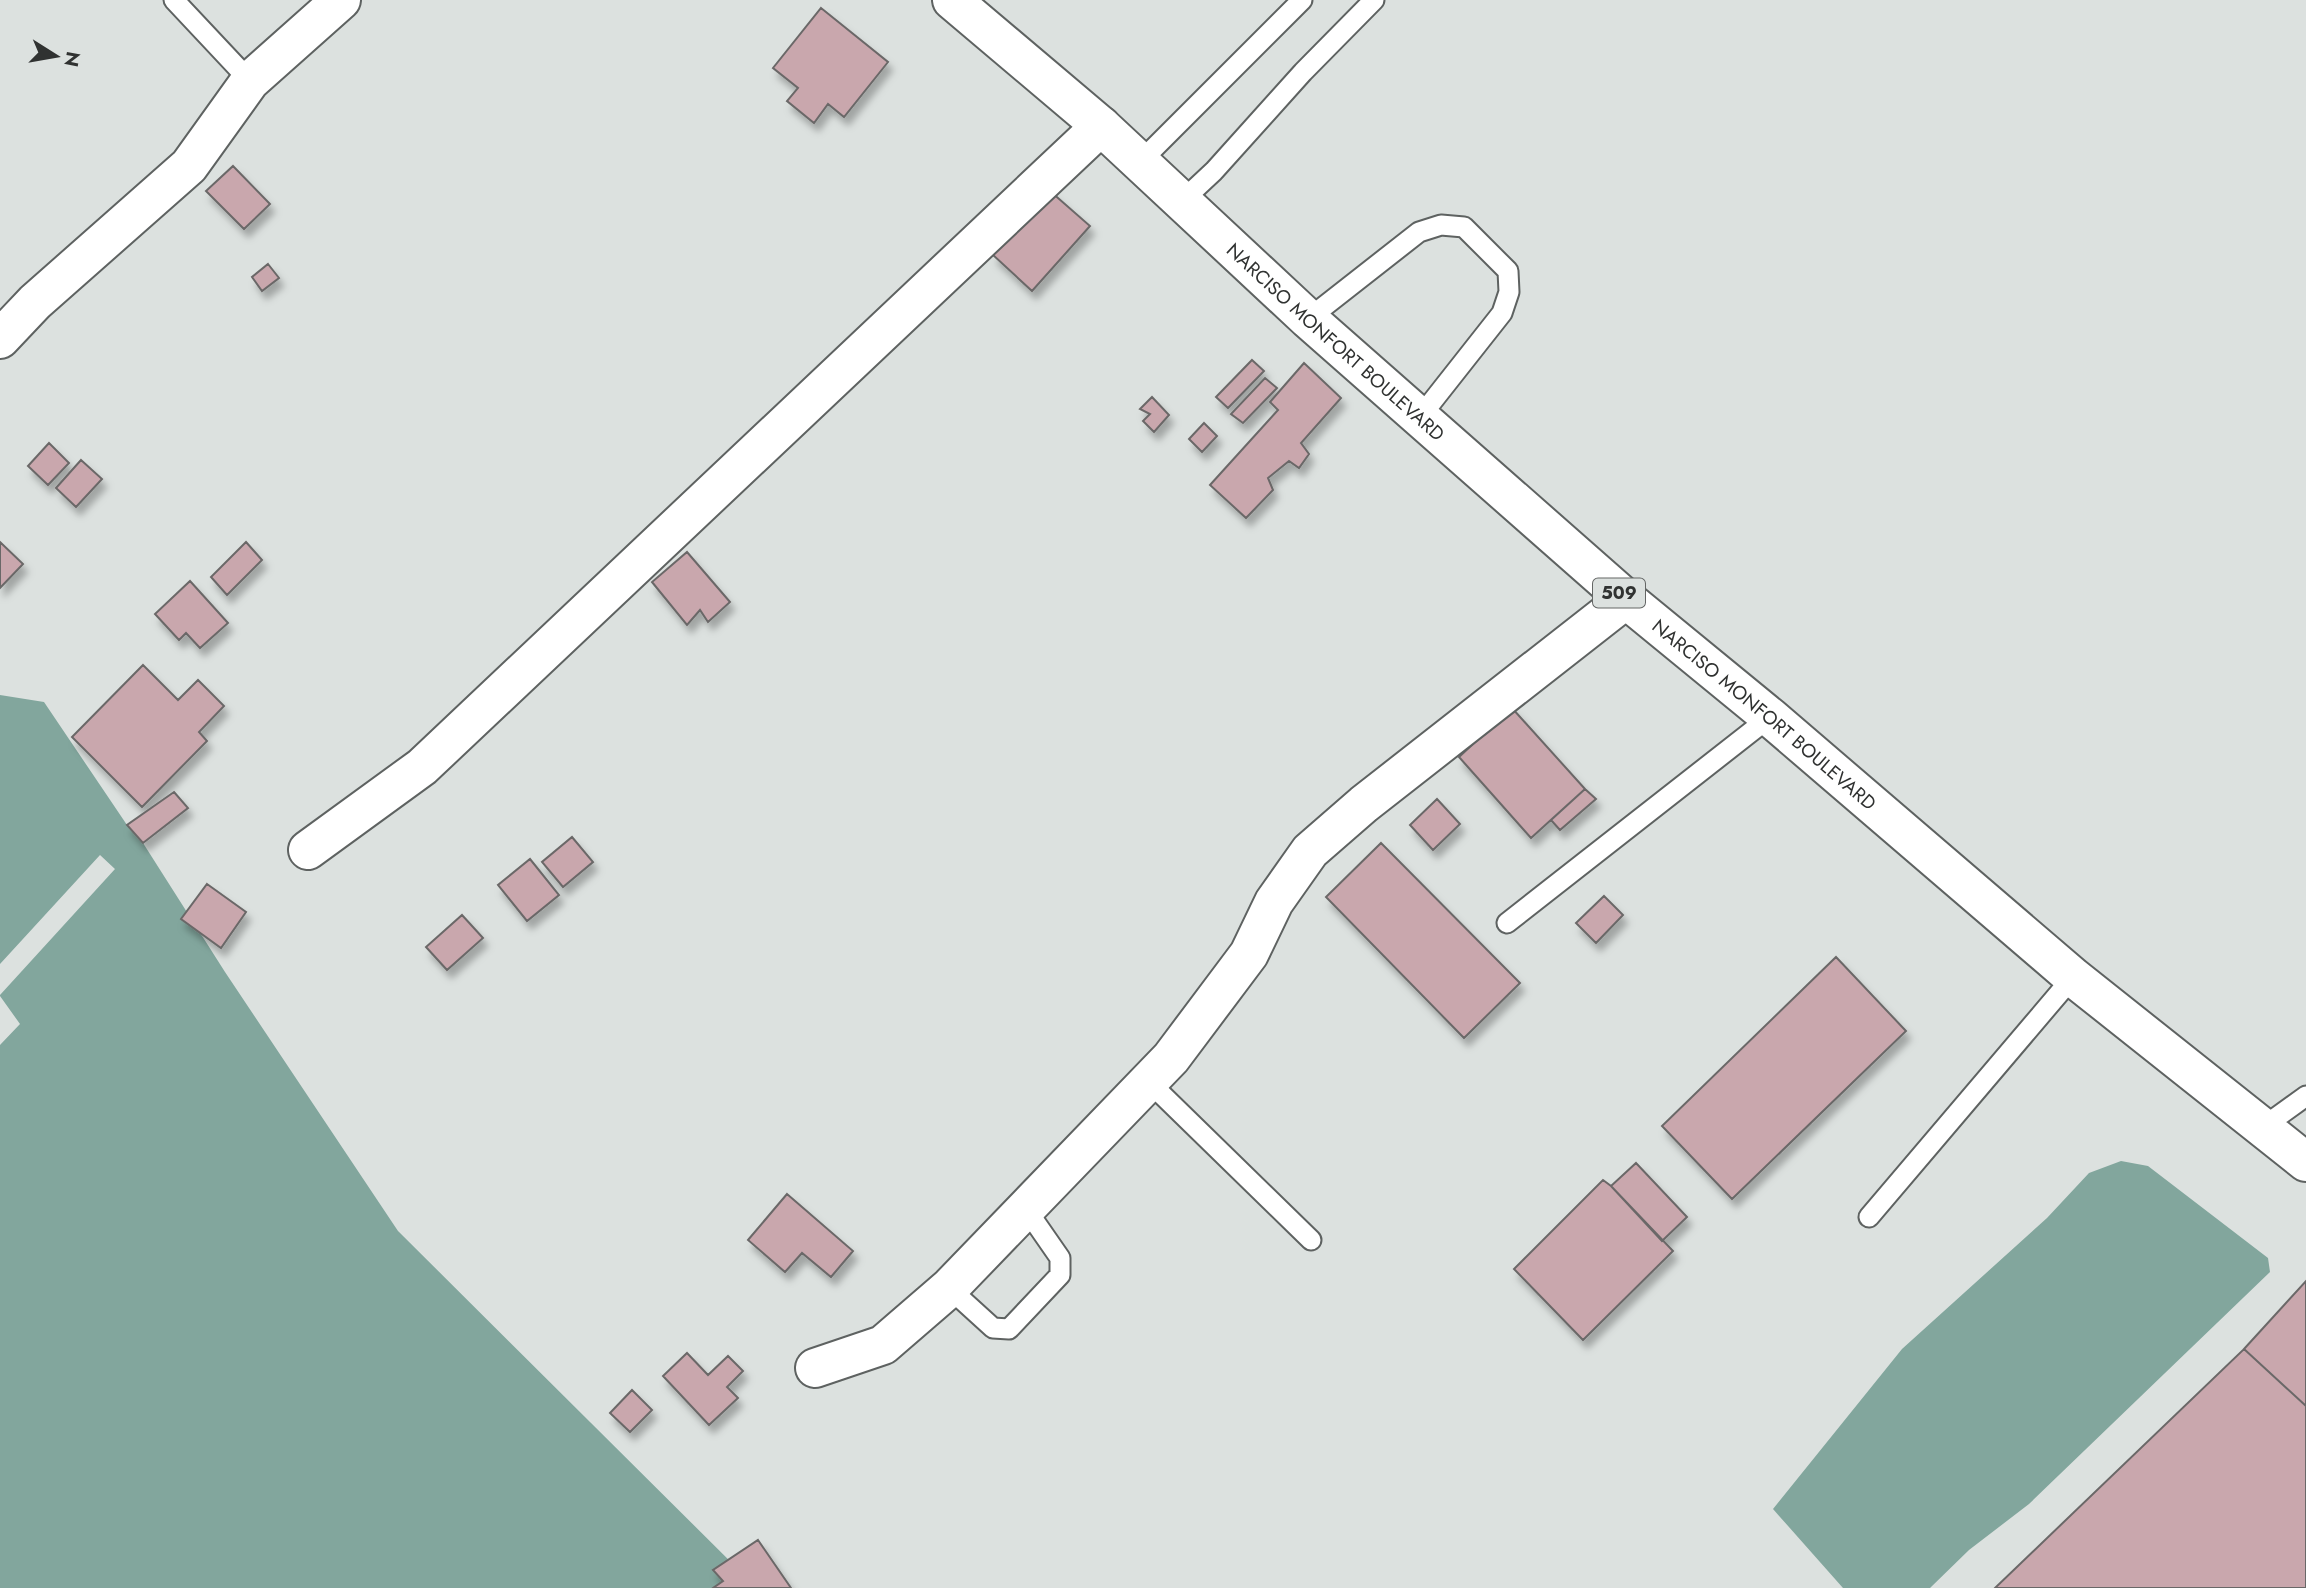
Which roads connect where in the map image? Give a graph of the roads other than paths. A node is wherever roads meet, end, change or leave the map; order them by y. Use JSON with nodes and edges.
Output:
{"nodes":[{"id":1,"x":174,"y":0,"type":"edge"},
{"id":2,"x":341,"y":0,"type":"edge"},
{"id":3,"x":952,"y":0,"type":"edge"},
{"id":4,"x":1302,"y":0,"type":"edge"},
{"id":5,"x":1374,"y":0,"type":"edge"},
{"id":6,"x":250,"y":81,"type":"junction"},
{"id":7,"x":1101,"y":126,"type":"junction"},
{"id":8,"x":1140,"y":162,"type":"junction"},
{"id":9,"x":1183,"y":200,"type":"junction"},
{"id":10,"x":1308,"y":319,"type":"junction"},
{"id":11,"x":0,"y":339,"type":"edge"},
{"id":12,"x":1420,"y":417,"type":"junction"},
{"id":13,"x":1626,"y":599,"type":"junction"},
{"id":14,"x":1770,"y":717,"type":"junction"},
{"id":15,"x":309,"y":850,"type":"dead end"},
{"id":16,"x":1507,"y":923,"type":"dead end"},
{"id":17,"x":2073,"y":977,"type":"junction"},
{"id":18,"x":1148,"y":1081,"type":"junction"},
{"id":19,"x":2306,"y":1096,"type":"edge"},
{"id":20,"x":2263,"y":1127,"type":"junction"},
{"id":21,"x":2306,"y":1162,"type":"edge"},
{"id":22,"x":1026,"y":1209,"type":"junction"},
{"id":23,"x":1869,"y":1217,"type":"dead end"},
{"id":24,"x":1311,"y":1240,"type":"dead end"},
{"id":25,"x":949,"y":1288,"type":"junction"},
{"id":26,"x":815,"y":1368,"type":"dead end"}],
"edges":[{"from":1,"to":6,"type":"lane"},
{"from":2,"to":6,"type":"street"},
{"from":3,"to":7,"type":"street","name":"NARCISO MONFORT BOULEVARD","number":"509"},
{"from":4,"to":8,"type":"lane"},
{"from":5,"to":9,"type":"lane"},
{"from":6,"to":11,"type":"street"},
{"from":7,"to":8,"type":"street","name":"NARCISO MONFORT BOULEVARD","number":"509"},
{"from":7,"to":15,"type":"street"},
{"from":8,"to":9,"type":"street","name":"NARCISO MONFORT BOULEVARD","number":"509"},
{"from":9,"to":10,"type":"street","name":"NARCISO MONFORT BOULEVARD","number":"509"},
{"from":10,"to":12,"type":"street","name":"NARCISO MONFORT BOULEVARD","number":"509"},
{"from":10,"to":12,"type":"lane"},
{"from":12,"to":13,"type":"street","name":"NARCISO MONFORT BOULEVARD","number":"509"},
{"from":13,"to":14,"type":"street","name":"NARCISO MONFORT BOULEVARD","number":"509"},
{"from":13,"to":18,"type":"street"},
{"from":14,"to":16,"type":"lane"},
{"from":14,"to":17,"type":"street","name":"NARCISO MONFORT BOULEVARD","number":"509"},
{"from":17,"to":20,"type":"street","name":"NARCISO MONFORT BOULEVARD","number":"509"},
{"from":17,"to":23,"type":"lane"},
{"from":18,"to":22,"type":"street"},
{"from":18,"to":24,"type":"lane"},
{"from":19,"to":20,"type":"lane"},
{"from":20,"to":21,"type":"street","name":"NARCISO MONFORT BOULEVARD","number":"509"},
{"from":22,"to":25,"type":"street"},
{"from":22,"to":25,"type":"lane"},
{"from":25,"to":26,"type":"street"}]}
